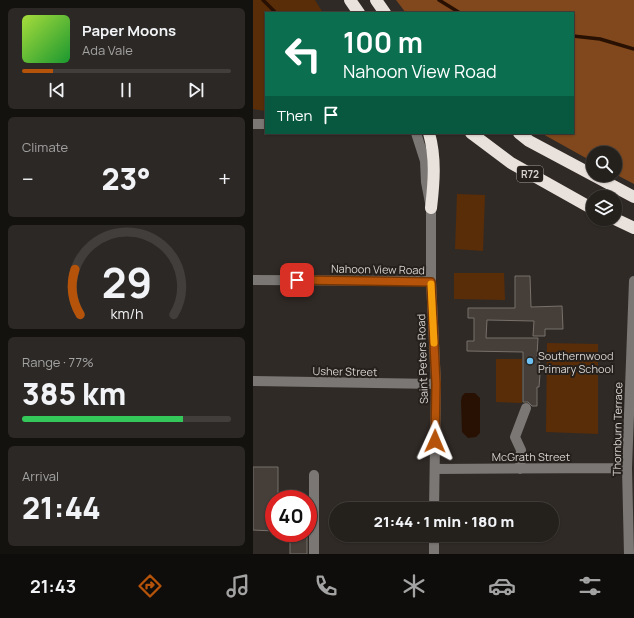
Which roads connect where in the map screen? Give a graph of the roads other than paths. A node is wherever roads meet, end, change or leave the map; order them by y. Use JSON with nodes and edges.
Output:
{"nodes":[{"id":1,"x":350,"y":0,"type":"edge"},
{"id":2,"x":376,"y":0,"type":"edge"},
{"id":3,"x":358,"y":12,"type":"edge"},
{"id":4,"x":384,"y":12,"type":"edge"},
{"id":5,"x":253,"y":124,"type":"edge"},
{"id":6,"x":265,"y":124,"type":"edge"},
{"id":7,"x":416,"y":134,"type":"edge"},
{"id":8,"x":429,"y":134,"type":"edge"},
{"id":9,"x":472,"y":134,"type":"edge"},
{"id":10,"x":521,"y":134,"type":"edge"},
{"id":11,"x":555,"y":155,"type":"junction"},
{"id":12,"x":634,"y":197,"type":"edge"},
{"id":13,"x":586,"y":205,"type":"edge"},
{"id":14,"x":431,"y":208,"type":"junction"},
{"id":15,"x":634,"y":208,"type":"edge"},
{"id":16,"x":622,"y":222,"type":"edge"},
{"id":17,"x":634,"y":228,"type":"edge"},
{"id":18,"x":253,"y":280,"type":"edge"},
{"id":19,"x":634,"y":281,"type":"edge"},
{"id":20,"x":431,"y":282,"type":"junction"},
{"id":21,"x":253,"y":381,"type":"edge"},
{"id":22,"x":436,"y":384,"type":"junction"},
{"id":23,"x":526,"y":408,"type":"dead end"},
{"id":24,"x":520,"y":468,"type":"junction"},
{"id":25,"x":627,"y":468,"type":"junction"},
{"id":26,"x":435,"y":469,"type":"junction"},
{"id":27,"x":314,"y":474,"type":"dead end"},
{"id":28,"x":434,"y":502,"type":"edge"},
{"id":29,"x":434,"y":542,"type":"edge"},
{"id":30,"x":314,"y":554,"type":"edge"},
{"id":31,"x":434,"y":554,"type":"edge"},
{"id":32,"x":629,"y":554,"type":"edge"}],
"edges":[{"from":1,"to":3,"type":"highway"},
{"from":2,"to":4,"type":"highway"},
{"from":5,"to":6,"type":"street"},
{"from":7,"to":14,"type":"street","name":"Saint Peters Road"},
{"from":8,"to":14,"type":"highway"},
{"from":9,"to":13,"type":"highway","number":"R72"},
{"from":10,"to":11,"type":"highway","number":"R72"},
{"from":11,"to":12,"type":"highway","number":"R72"},
{"from":11,"to":15,"type":"highway"},
{"from":14,"to":20,"type":"street","name":"Saint Peters Road"},
{"from":16,"to":17,"type":"highway"},
{"from":18,"to":20,"type":"street","name":"Nahoon View Road"},
{"from":19,"to":25,"type":"street","name":"Thornburn Terrace"},
{"from":20,"to":22,"type":"street","name":"Saint Peters Road"},
{"from":21,"to":22,"type":"street","name":"Usher Street"},
{"from":22,"to":26,"type":"street","name":"Saint Peters Road"},
{"from":23,"to":24,"type":"street"},
{"from":24,"to":25,"type":"street","name":"McGrath Street"},
{"from":24,"to":26,"type":"street","name":"McGrath Street"},
{"from":25,"to":32,"type":"street","name":"Thornburn Terrace"},
{"from":26,"to":28,"type":"street","name":"Saint Peters Road"},
{"from":27,"to":30,"type":"street"},
{"from":29,"to":31,"type":"street"}]}
